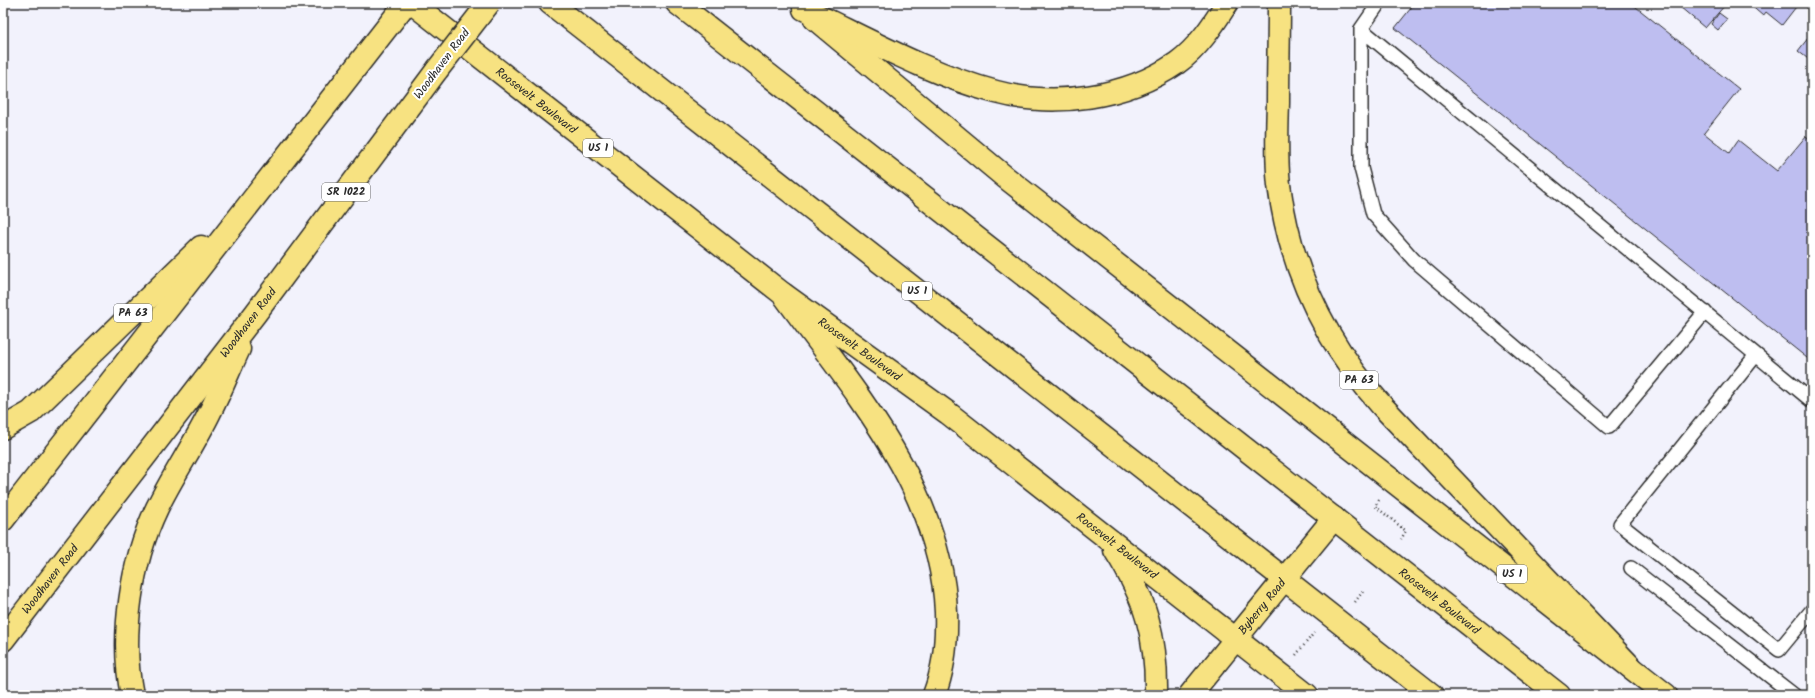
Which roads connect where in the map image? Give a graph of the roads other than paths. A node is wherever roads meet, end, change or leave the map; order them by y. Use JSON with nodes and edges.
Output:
{"nodes":[{"id":1,"x":406,"y":3,"type":"edge"},
{"id":2,"x":412,"y":3,"type":"edge"},
{"id":3,"x":489,"y":3,"type":"edge"},
{"id":4,"x":550,"y":3,"type":"edge"},
{"id":5,"x":677,"y":3,"type":"edge"},
{"id":6,"x":1227,"y":3,"type":"edge"},
{"id":7,"x":1279,"y":3,"type":"edge"},
{"id":8,"x":1379,"y":3,"type":"edge"},
{"id":9,"x":800,"y":6,"type":"edge"},
{"id":10,"x":1361,"y":29,"type":"junction"},
{"id":11,"x":259,"y":191,"type":"junction"},
{"id":12,"x":783,"y":294,"type":"junction"},
{"id":13,"x":1705,"y":312,"type":"junction"},
{"id":14,"x":255,"y":314,"type":"junction"},
{"id":15,"x":1756,"y":355,"type":"junction"},
{"id":16,"x":1812,"y":401,"type":"edge"},
{"id":17,"x":3,"y":428,"type":"edge"},
{"id":18,"x":1334,"y":518,"type":"junction"},
{"id":19,"x":3,"y":520,"type":"edge"},
{"id":20,"x":1107,"y":538,"type":"junction"},
{"id":21,"x":1631,"y":568,"type":"dead end"},
{"id":22,"x":1284,"y":579,"type":"junction"},
{"id":23,"x":1812,"y":610,"type":"edge"},
{"id":24,"x":1236,"y":639,"type":"junction"},
{"id":25,"x":3,"y":640,"type":"edge"},
{"id":26,"x":1631,"y":667,"type":"junction"},
{"id":27,"x":1788,"y":693,"type":"edge"},
{"id":28,"x":132,"y":695,"type":"edge"},
{"id":29,"x":934,"y":695,"type":"edge"},
{"id":30,"x":1156,"y":695,"type":"edge"},
{"id":31,"x":1190,"y":695,"type":"edge"},
{"id":32,"x":1308,"y":695,"type":"edge"},
{"id":33,"x":1432,"y":695,"type":"edge"},
{"id":34,"x":1559,"y":695,"type":"edge"},
{"id":35,"x":1666,"y":695,"type":"edge"}],
"edges":[{"from":1,"to":11,"type":"main road","number":"PA 63"},
{"from":2,"to":12,"type":"main road","name":"Roosevelt Boulevard","number":"US 1"},
{"from":3,"to":14,"type":"main road","name":"Woodhaven Road","number":"SR 1022","bridge":true},
{"from":4,"to":22,"type":"main road","number":"US 1"},
{"from":5,"to":18,"type":"main road","name":"Roosevelt Boulevard"},
{"from":6,"to":9,"type":"main road"},
{"from":7,"to":26,"type":"main road","number":"PA 63"},
{"from":8,"to":10,"type":"lane"},
{"from":9,"to":26,"type":"main road","number":"US 1"},
{"from":10,"to":13,"type":"lane"},
{"from":10,"to":13,"type":"lane"},
{"from":11,"to":17,"type":"main road","number":"PA 63"},
{"from":11,"to":19,"type":"main road"},
{"from":12,"to":20,"type":"main road","name":"Roosevelt Boulevard","number":"US 1"},
{"from":12,"to":29,"type":"main road"},
{"from":13,"to":15,"type":"lane"},
{"from":14,"to":25,"type":"main road","name":"Woodhaven Road"},
{"from":14,"to":28,"type":"main road"},
{"from":15,"to":16,"type":"lane"},
{"from":15,"to":23,"type":"lane"},
{"from":18,"to":22,"type":"main road","name":"Byberry Road"},
{"from":18,"to":34,"type":"main road","name":"Roosevelt Boulevard"},
{"from":20,"to":24,"type":"main road","name":"Roosevelt Boulevard","number":"US 1"},
{"from":20,"to":30,"type":"main road"},
{"from":21,"to":27,"type":"lane"},
{"from":22,"to":24,"type":"main road","name":"Byberry Road"},
{"from":22,"to":33,"type":"main road","number":"US 1"},
{"from":24,"to":31,"type":"main road","name":"Byberry Road"},
{"from":24,"to":32,"type":"main road","name":"Roosevelt Boulevard","number":"US 1"},
{"from":26,"to":35,"type":"main road","number":"US 1"}]}
